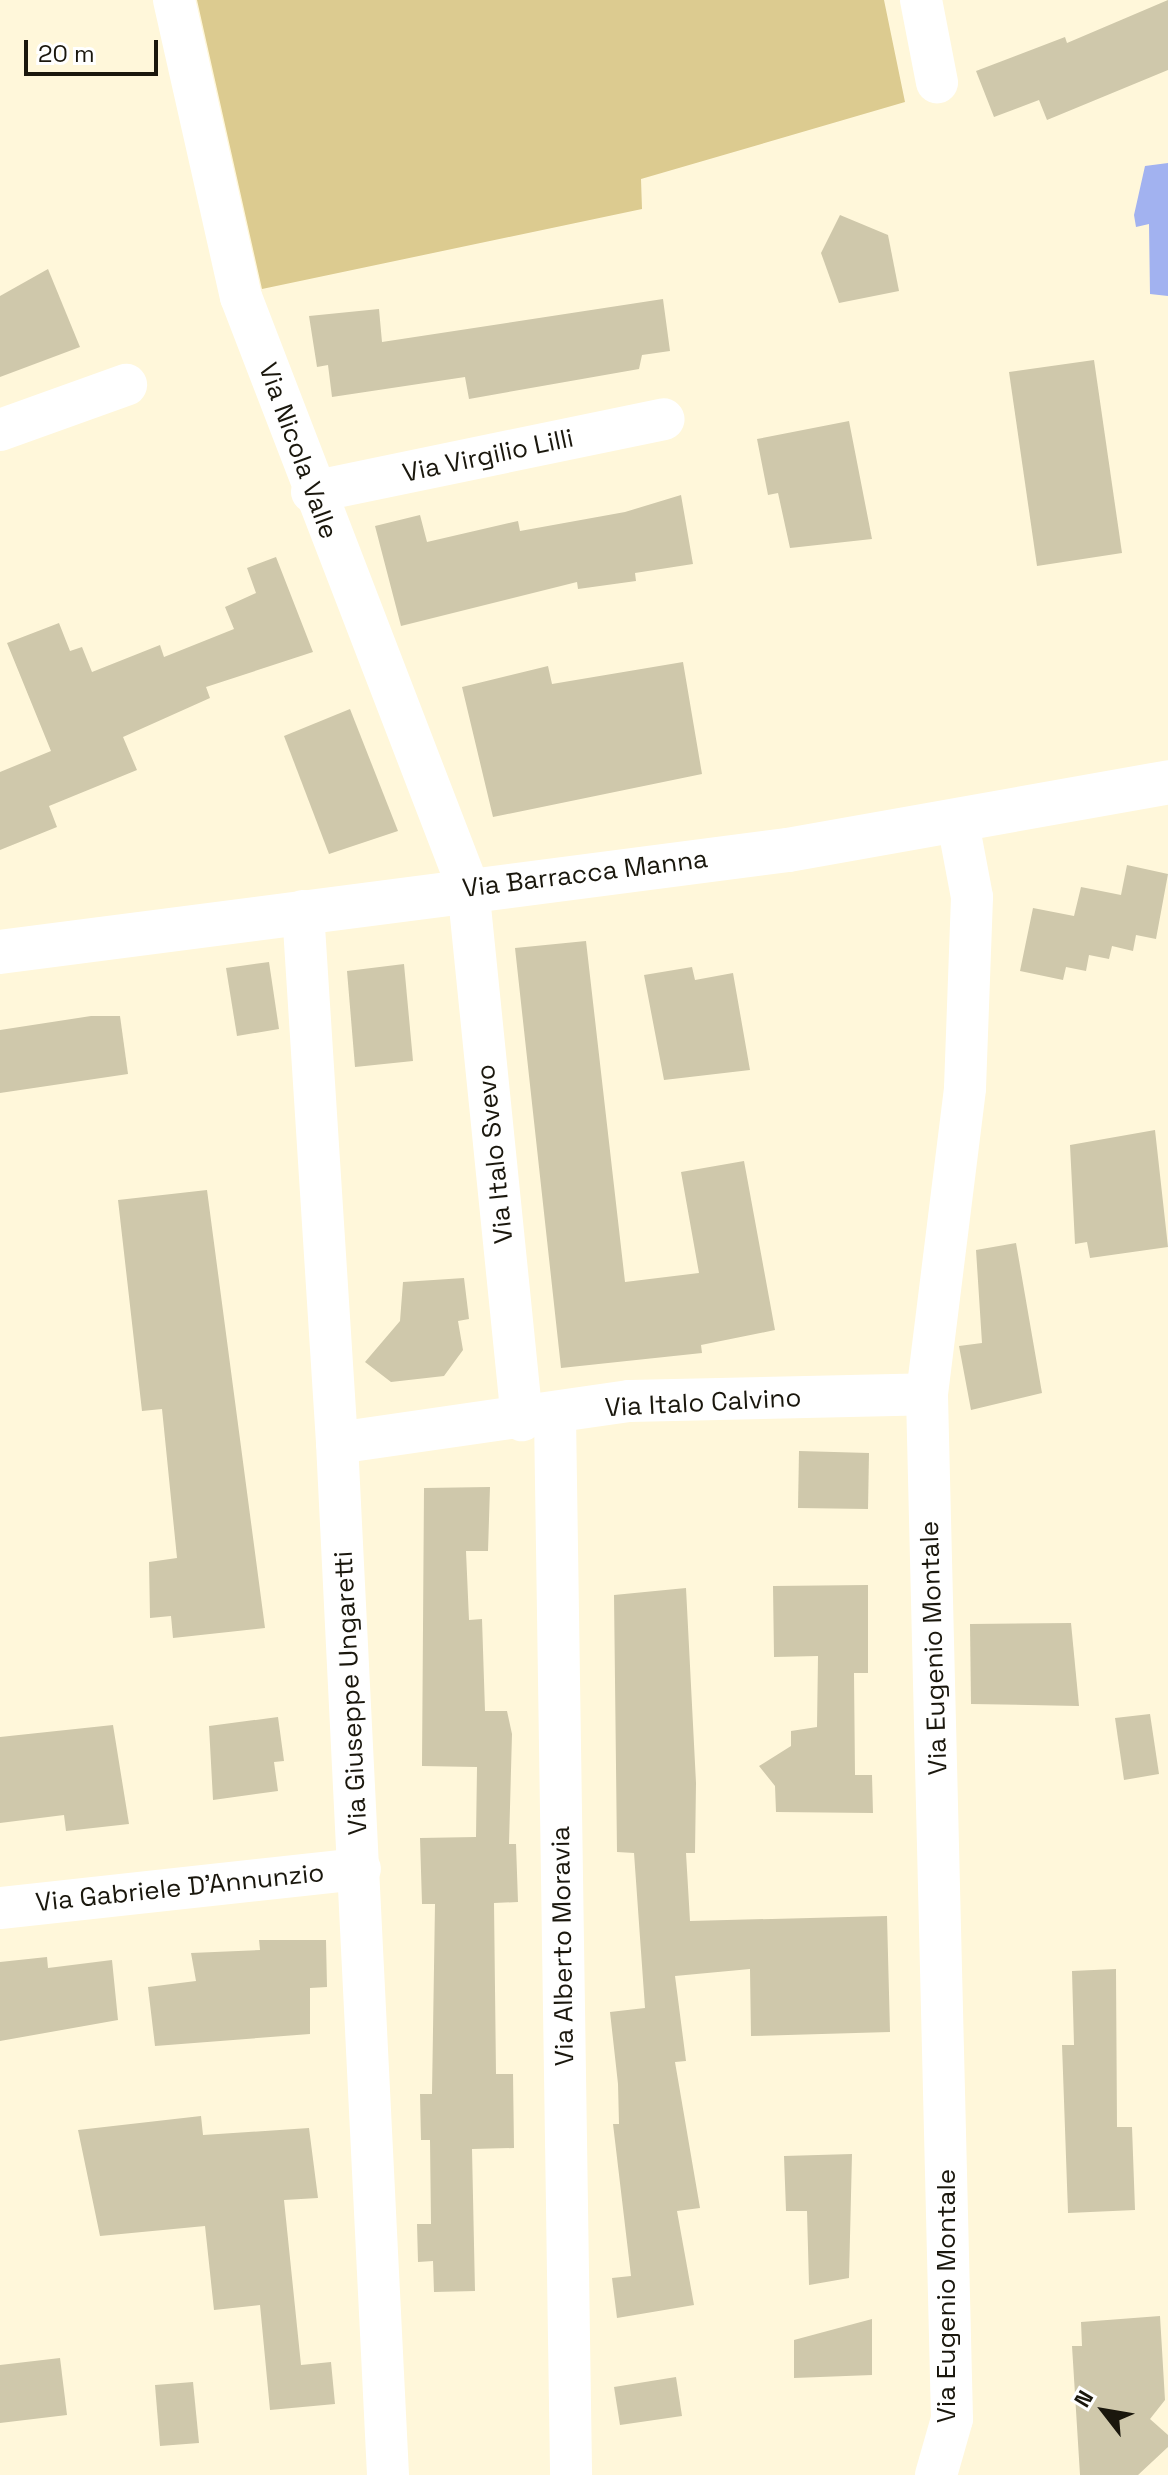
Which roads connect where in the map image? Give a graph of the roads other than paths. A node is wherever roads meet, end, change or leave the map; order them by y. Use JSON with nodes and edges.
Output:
{"nodes":[{"id":1,"x":174,"y":0,"type":"edge"},
{"id":2,"x":921,"y":0,"type":"edge"},
{"id":3,"x":937,"y":82,"type":"dead end"},
{"id":4,"x":126,"y":385,"type":"dead end"},
{"id":5,"x":664,"y":419,"type":"dead end"},
{"id":6,"x":0,"y":430,"type":"edge"},
{"id":7,"x":312,"y":492,"type":"junction"},
{"id":8,"x":1168,"y":782,"type":"edge"},
{"id":9,"x":958,"y":823,"type":"junction"},
{"id":10,"x":468,"y":887,"type":"junction"},
{"id":11,"x":303,"y":911,"type":"junction"},
{"id":12,"x":0,"y":952,"type":"edge"},
{"id":13,"x":927,"y":1394,"type":"junction"},
{"id":14,"x":538,"y":1418,"type":"junction"},
{"id":15,"x":337,"y":1443,"type":"junction"},
{"id":16,"x":360,"y":1869,"type":"junction"},
{"id":17,"x":0,"y":1908,"type":"edge"},
{"id":18,"x":388,"y":2475,"type":"edge"},
{"id":19,"x":571,"y":2475,"type":"edge"},
{"id":20,"x":936,"y":2475,"type":"edge"}],
"edges":[{"from":1,"to":7,"type":"street","name":"Via Nicola Valle"},
{"from":2,"to":3,"type":"street"},
{"from":4,"to":6,"type":"street"},
{"from":5,"to":7,"type":"street","name":"Via Virgilio Lilli"},
{"from":7,"to":10,"type":"street","name":"Via Nicola Valle"},
{"from":8,"to":9,"type":"street","name":"Via Barracca Manna"},
{"from":9,"to":10,"type":"street","name":"Via Barracca Manna"},
{"from":9,"to":13,"type":"street","name":"Via Eugenio Montale"},
{"from":10,"to":11,"type":"street","name":"Via Barracca Manna"},
{"from":10,"to":14,"type":"street","name":"Via Italo Svevo"},
{"from":11,"to":12,"type":"street","name":"Via Barracca Manna"},
{"from":11,"to":15,"type":"street","name":"Via Giuseppe Ungaretti"},
{"from":13,"to":14,"type":"street","name":"Via Italo Calvino"},
{"from":13,"to":20,"type":"street","name":"Via Eugenio Montale"},
{"from":14,"to":15,"type":"street","name":"Via Italo Calvino"},
{"from":14,"to":19,"type":"street","name":"Via Alberto Moravia"},
{"from":15,"to":16,"type":"street","name":"Via Giuseppe Ungaretti"},
{"from":16,"to":17,"type":"street","name":"Via Gabriele D'Annunzio"},
{"from":16,"to":18,"type":"street","name":"Via Giuseppe Ungaretti"}]}
